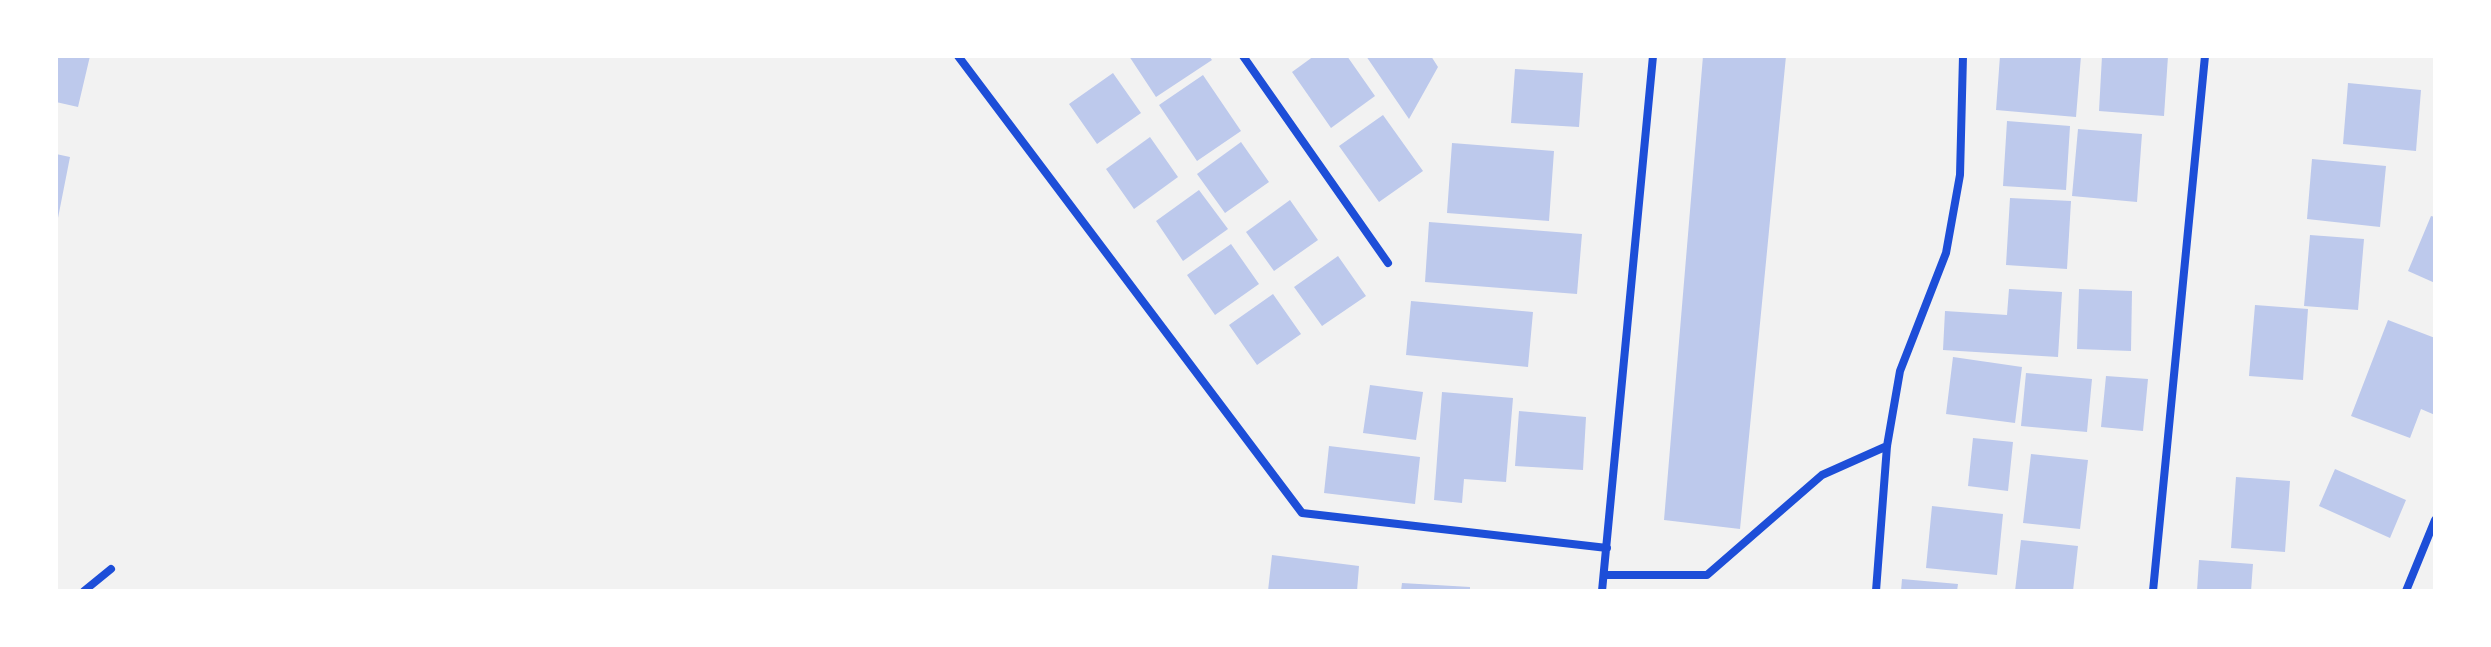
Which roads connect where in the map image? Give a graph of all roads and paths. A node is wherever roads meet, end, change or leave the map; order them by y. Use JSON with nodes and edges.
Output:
{"nodes":[{"id":1,"x":958,"y":56,"type":"edge"},
{"id":2,"x":1243,"y":56,"type":"edge"},
{"id":3,"x":1653,"y":56,"type":"edge"},
{"id":4,"x":1963,"y":56,"type":"edge"},
{"id":5,"x":2205,"y":56,"type":"edge"},
{"id":6,"x":1388,"y":263,"type":"dead end"},
{"id":7,"x":1887,"y":446,"type":"junction"},
{"id":8,"x":2435,"y":520,"type":"edge"},
{"id":9,"x":1607,"y":548,"type":"junction"},
{"id":10,"x":111,"y":569,"type":"dead end"},
{"id":11,"x":1604,"y":575,"type":"junction"},
{"id":12,"x":84,"y":591,"type":"edge"},
{"id":13,"x":1602,"y":591,"type":"edge"},
{"id":14,"x":1876,"y":591,"type":"edge"},
{"id":15,"x":2153,"y":591,"type":"edge"},
{"id":16,"x":2406,"y":591,"type":"edge"}],
"edges":[{"from":1,"to":9,"type":"street"},
{"from":2,"to":6,"type":"street"},
{"from":3,"to":9,"type":"street"},
{"from":4,"to":7,"type":"street"},
{"from":5,"to":15,"type":"street"},
{"from":7,"to":11,"type":"street"},
{"from":7,"to":14,"type":"street"},
{"from":8,"to":16,"type":"street"},
{"from":9,"to":11,"type":"street"},
{"from":10,"to":12,"type":"street"},
{"from":11,"to":13,"type":"street"}]}
